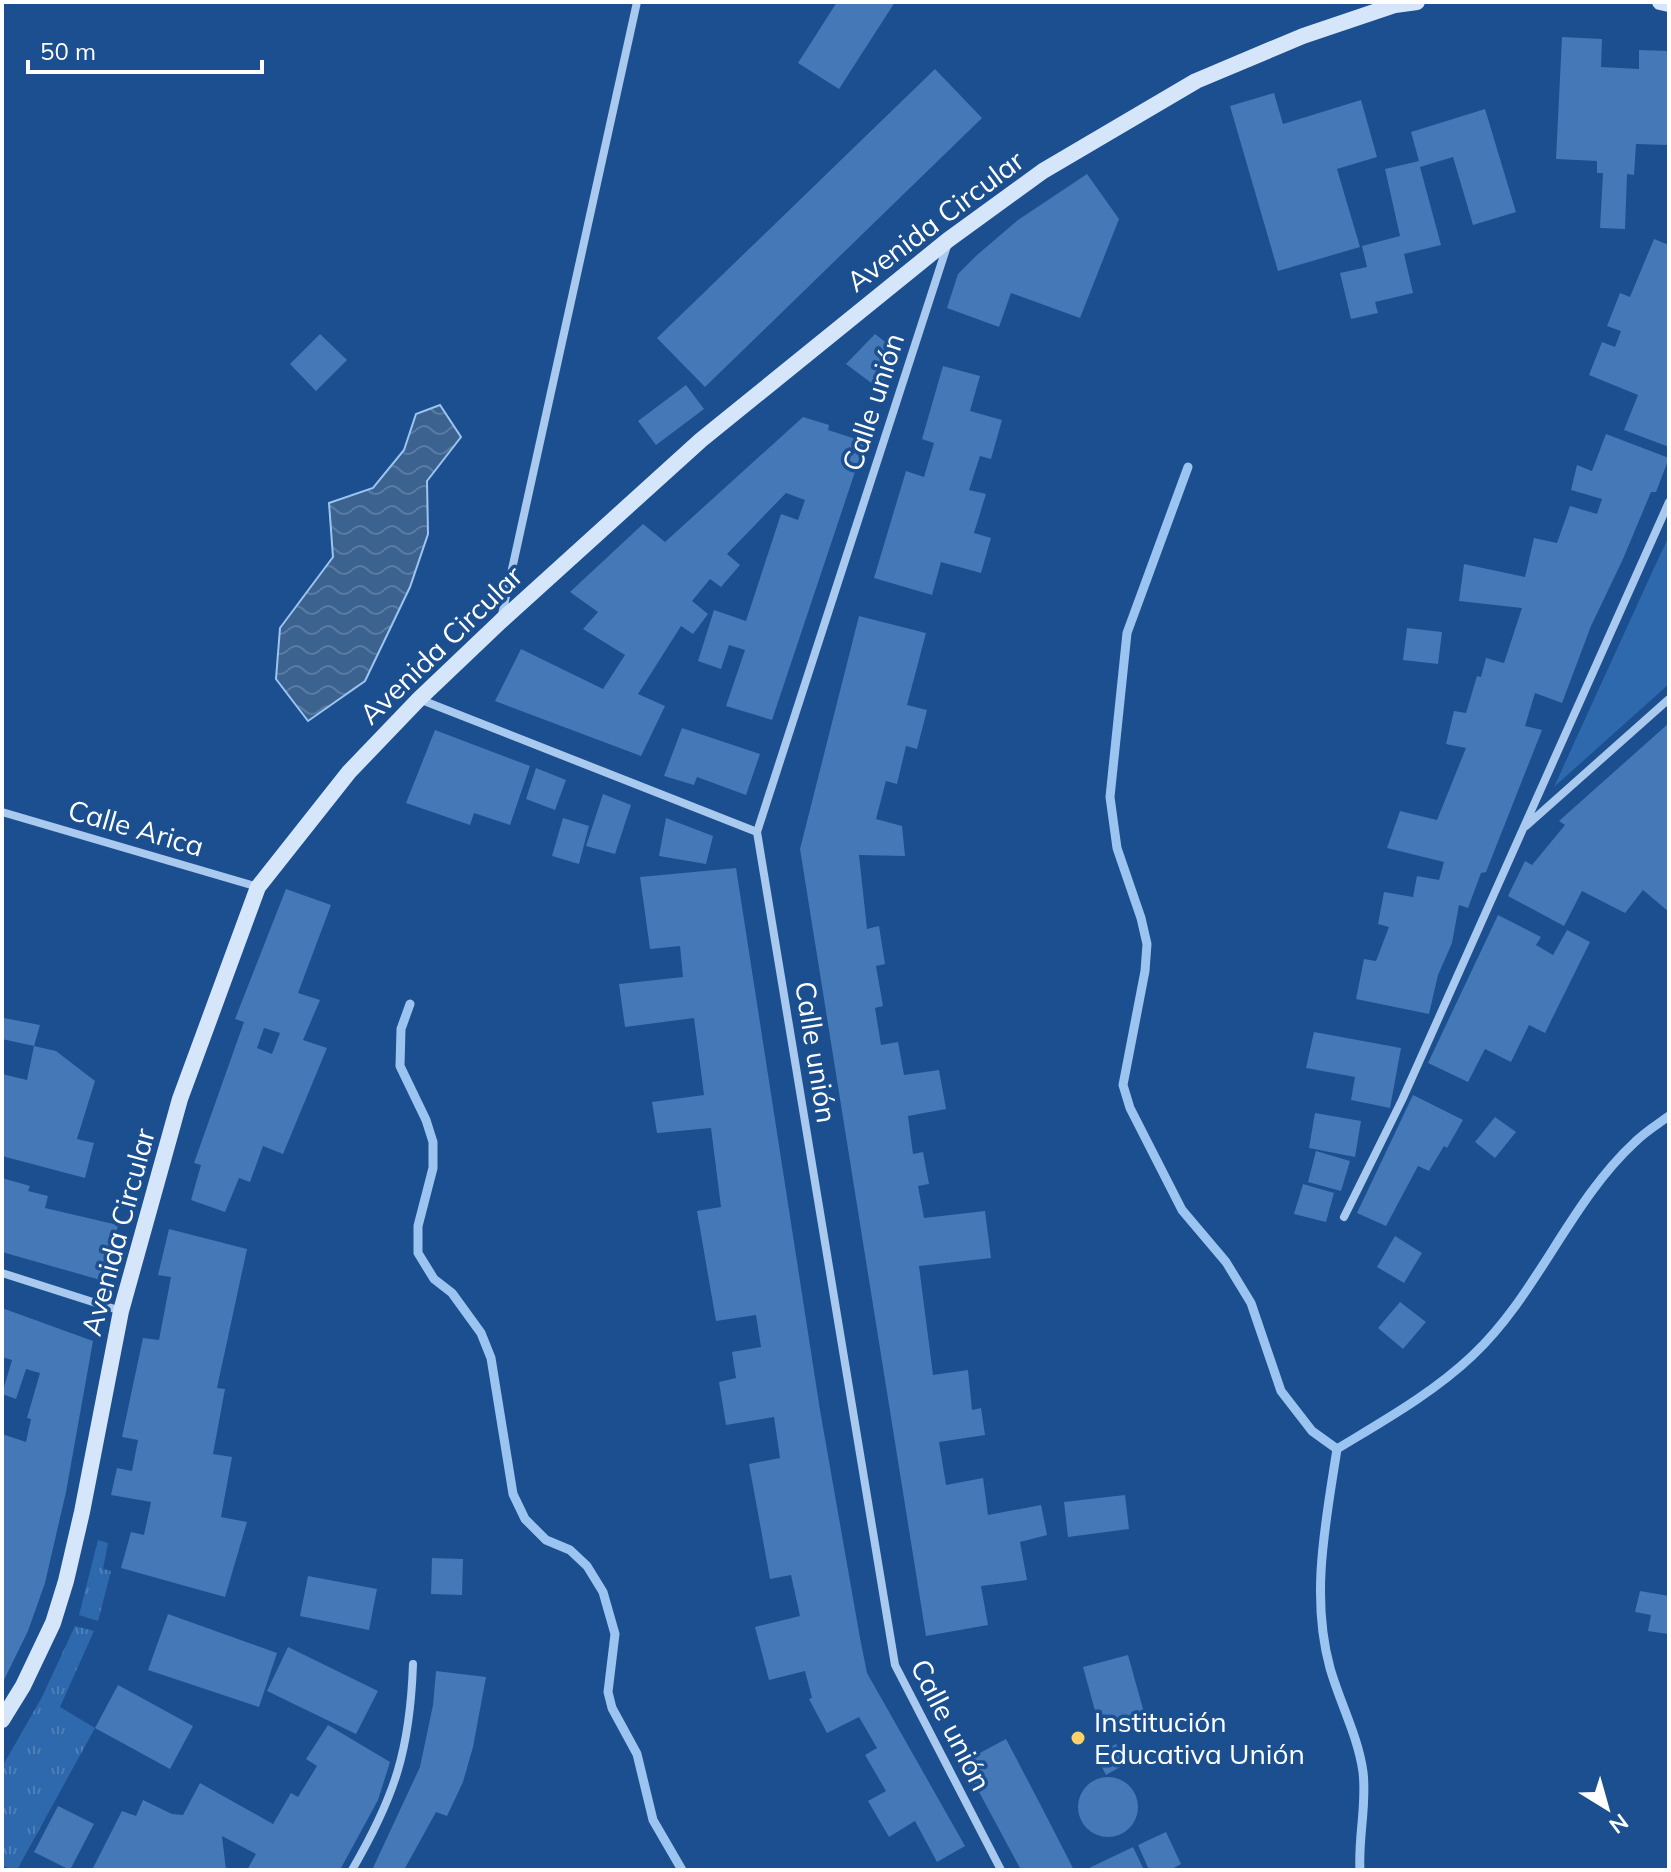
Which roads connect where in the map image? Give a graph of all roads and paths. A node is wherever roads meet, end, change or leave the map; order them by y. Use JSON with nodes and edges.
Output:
{"nodes":[{"id":1,"x":637,"y":2,"type":"edge"},
{"id":2,"x":1417,"y":2,"type":"edge"},
{"id":3,"x":1660,"y":2,"type":"edge"},
{"id":4,"x":1669,"y":4,"type":"edge"},
{"id":5,"x":948,"y":240,"type":"junction"},
{"id":6,"x":1669,"y":502,"type":"edge"},
{"id":7,"x":501,"y":621,"type":"junction"},
{"id":8,"x":419,"y":699,"type":"junction"},
{"id":9,"x":1669,"y":699,"type":"edge"},
{"id":10,"x":2,"y":812,"type":"edge"},
{"id":11,"x":1523,"y":828,"type":"junction"},
{"id":12,"x":757,"y":832,"type":"junction"},
{"id":13,"x":258,"y":887,"type":"junction"},
{"id":14,"x":1344,"y":1217,"type":"dead end"},
{"id":15,"x":2,"y":1273,"type":"edge"},
{"id":16,"x":121,"y":1311,"type":"junction"},
{"id":17,"x":413,"y":1664,"type":"dead end"},
{"id":18,"x":2,"y":1720,"type":"edge"},
{"id":19,"x":352,"y":1870,"type":"edge"},
{"id":20,"x":1001,"y":1870,"type":"edge"}],
"edges":[{"from":1,"to":7,"type":"street"},
{"from":2,"to":5,"type":"street","name":"Avenida Circular"},
{"from":3,"to":4,"type":"street"},
{"from":5,"to":7,"type":"street","name":"Avenida Circular"},
{"from":5,"to":12,"type":"street","name":"Calle unión"},
{"from":6,"to":11,"type":"street"},
{"from":7,"to":8,"type":"street","name":"Avenida Circular"},
{"from":8,"to":12,"type":"street"},
{"from":8,"to":13,"type":"street","name":"Avenida Circular"},
{"from":9,"to":11,"type":"street"},
{"from":10,"to":13,"type":"street","name":"Calle Arica"},
{"from":11,"to":14,"type":"street"},
{"from":12,"to":20,"type":"street","name":"Calle unión"},
{"from":13,"to":16,"type":"street","name":"Avenida Circular"},
{"from":15,"to":16,"type":"street"},
{"from":16,"to":18,"type":"street","name":"Avenida Circular"},
{"from":17,"to":19,"type":"street"}]}
